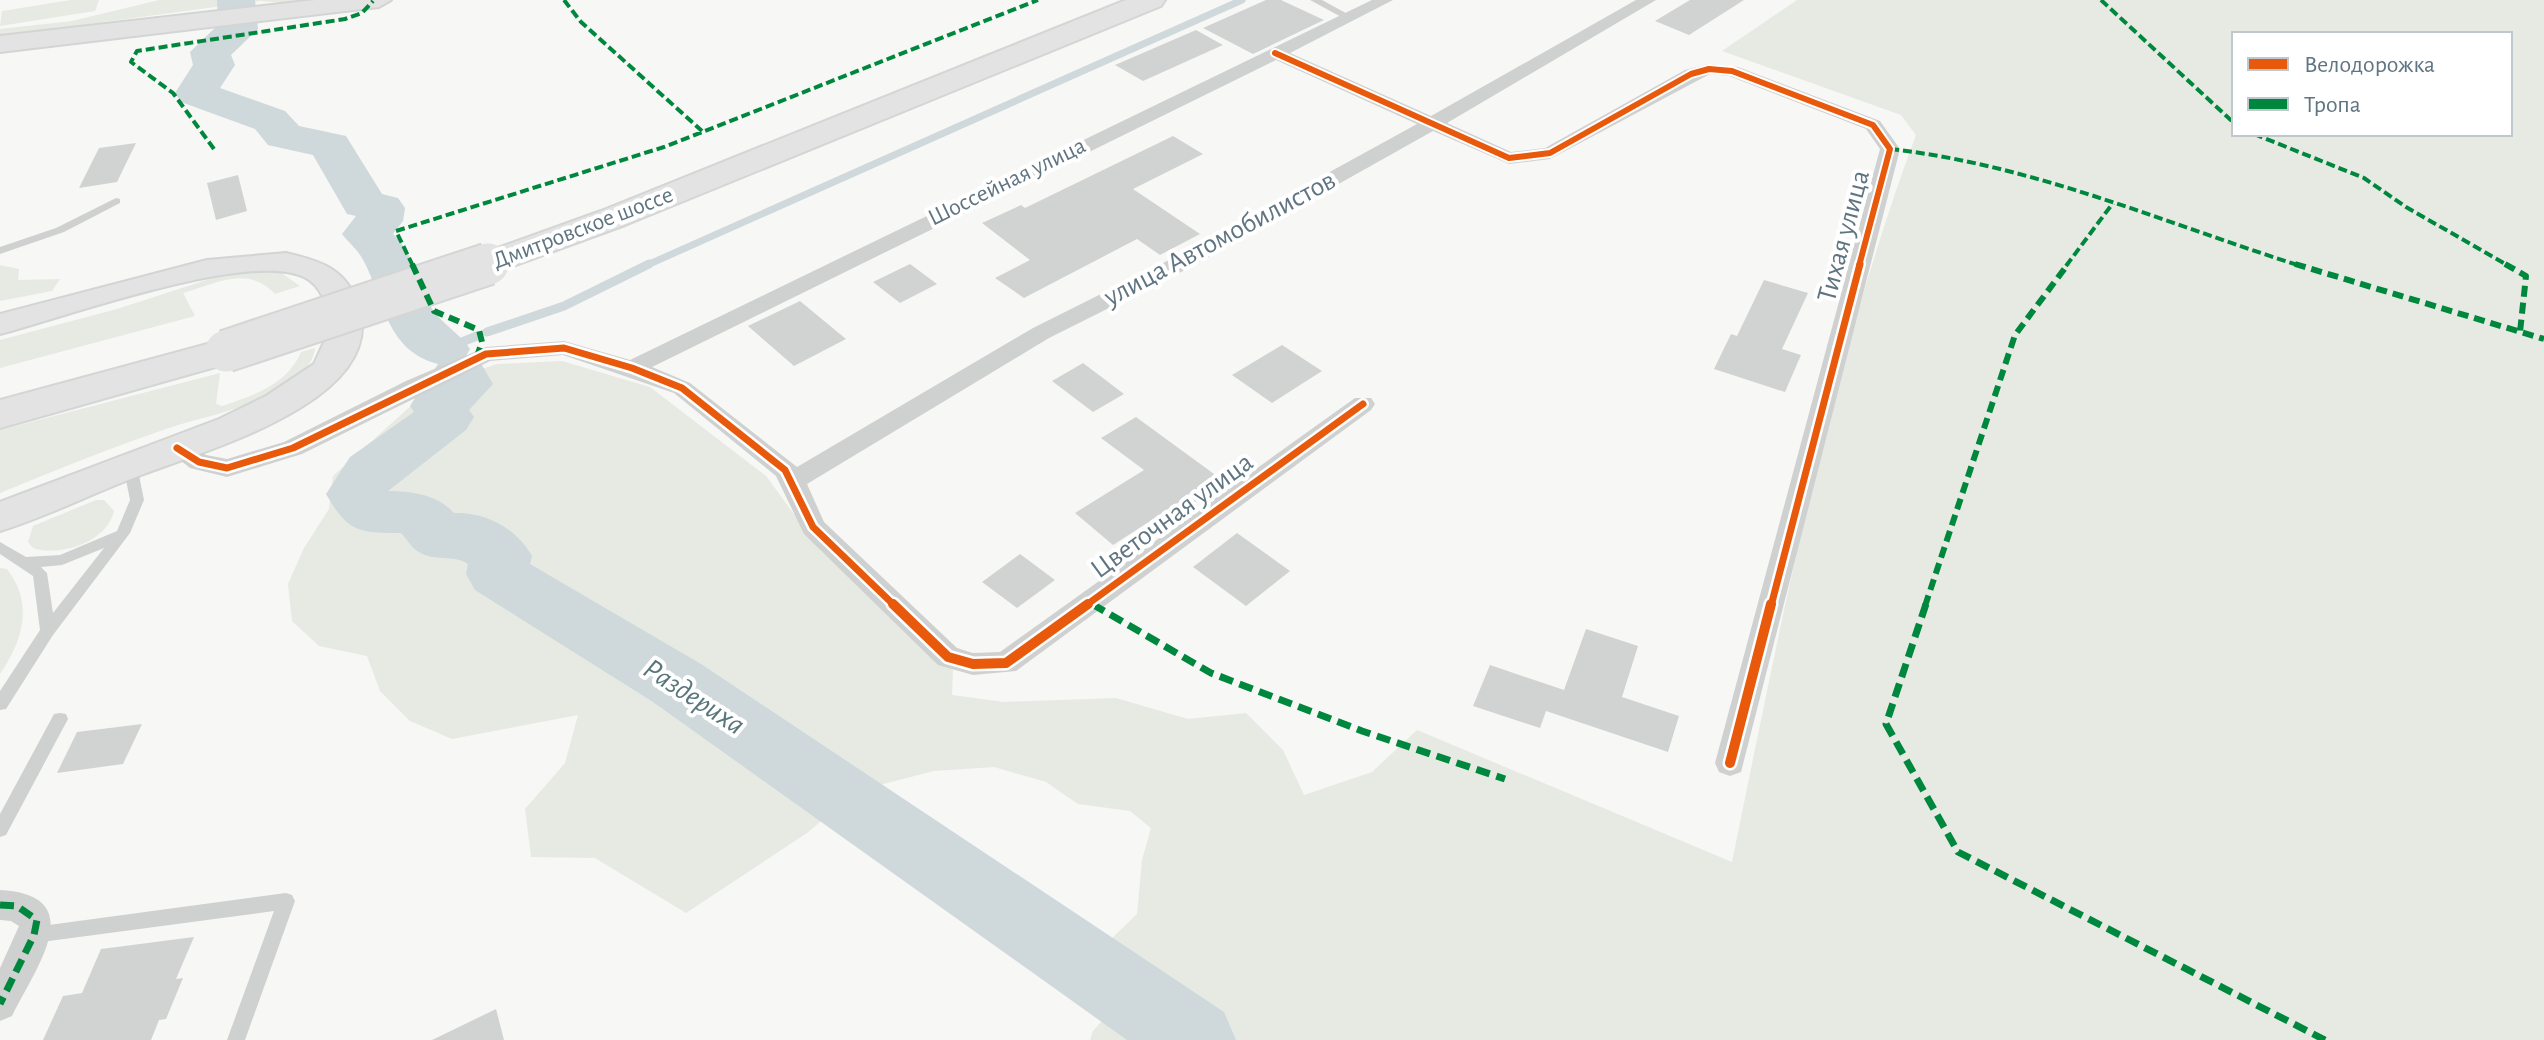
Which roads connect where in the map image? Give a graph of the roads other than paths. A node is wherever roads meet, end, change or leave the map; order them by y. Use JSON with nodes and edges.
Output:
{"nodes":[{"id":1,"x":1116,"y":0,"type":"edge"},
{"id":2,"x":1151,"y":0,"type":"edge"},
{"id":3,"x":1315,"y":0,"type":"edge"},
{"id":4,"x":1385,"y":0,"type":"edge"},
{"id":5,"x":1648,"y":0,"type":"edge"},
{"id":6,"x":364,"y":1,"type":"edge"},
{"id":7,"x":1348,"y":17,"type":"junction"},
{"id":8,"x":0,"y":44,"type":"edge"},
{"id":9,"x":1275,"y":53,"type":"junction"},
{"id":10,"x":1431,"y":123,"type":"junction"},
{"id":11,"x":116,"y":201,"type":"dead end"},
{"id":12,"x":0,"y":251,"type":"edge"},
{"id":13,"x":486,"y":255,"type":"junction"},
{"id":14,"x":0,"y":324,"type":"edge"},
{"id":15,"x":223,"y":341,"type":"junction"},
{"id":16,"x":632,"y":368,"type":"junction"},
{"id":17,"x":0,"y":391,"type":"edge"},
{"id":18,"x":1363,"y":404,"type":"dead end"},
{"id":19,"x":0,"y":414,"type":"edge"},
{"id":20,"x":177,"y":448,"type":"junction"},
{"id":21,"x":130,"y":465,"type":"junction"},
{"id":22,"x":793,"y":481,"type":"junction"},
{"id":23,"x":0,"y":517,"type":"edge"},
{"id":24,"x":123,"y":533,"type":"junction"},
{"id":25,"x":0,"y":547,"type":"edge"},
{"id":26,"x":27,"y":562,"type":"junction"},
{"id":27,"x":48,"y":631,"type":"junction"},
{"id":28,"x":0,"y":704,"type":"edge"},
{"id":29,"x":60,"y":719,"type":"dead end"},
{"id":30,"x":1730,"y":763,"type":"dead end"},
{"id":31,"x":0,"y":830,"type":"edge"},
{"id":32,"x":0,"y":905,"type":"edge"},
{"id":33,"x":34,"y":935,"type":"junction"},
{"id":34,"x":0,"y":1004,"type":"edge"},
{"id":35,"x":236,"y":1040,"type":"edge"}],
"edges":[{"from":1,"to":13,"type":"highway","name":"Дмитровское шоссе"},
{"from":2,"to":13,"type":"highway","name":"Дмитровское шоссе"},
{"from":3,"to":7,"type":"lane"},
{"from":4,"to":7,"type":"street","name":"Шоссейная улица"},
{"from":5,"to":10,"type":"street","name":"улица Автомобилистов"},
{"from":6,"to":8,"type":"street"},
{"from":7,"to":9,"type":"street","name":"Шоссейная улица"},
{"from":9,"to":10,"type":"street","name":"Тихая улица"},
{"from":9,"to":16,"type":"street","name":"Шоссейная улица"},
{"from":10,"to":22,"type":"street","name":"улица Автомобилистов"},
{"from":10,"to":30,"type":"street","name":"Тихая улица"},
{"from":11,"to":12,"type":"lane"},
{"from":13,"to":15,"type":"highway","name":"Дмитровское шоссе","bridge":true},
{"from":14,"to":20,"type":"street"},
{"from":15,"to":17,"type":"highway","name":"Дмитровское шоссе"},
{"from":15,"to":19,"type":"highway","name":"Дмитровское шоссе"},
{"from":16,"to":20,"type":"street"},
{"from":16,"to":22,"type":"street"},
{"from":18,"to":22,"type":"street","name":"Цветочная улица"},
{"from":20,"to":21,"type":"street"},
{"from":21,"to":23,"type":"street"},
{"from":21,"to":24,"type":"lane"},
{"from":24,"to":26,"type":"lane"},
{"from":24,"to":27,"type":"lane"},
{"from":25,"to":26,"type":"lane"},
{"from":26,"to":27,"type":"lane"},
{"from":27,"to":28,"type":"lane"},
{"from":29,"to":31,"type":"lane"},
{"from":32,"to":33,"type":"street"},
{"from":33,"to":34,"type":"street"},
{"from":33,"to":35,"type":"lane"}]}
